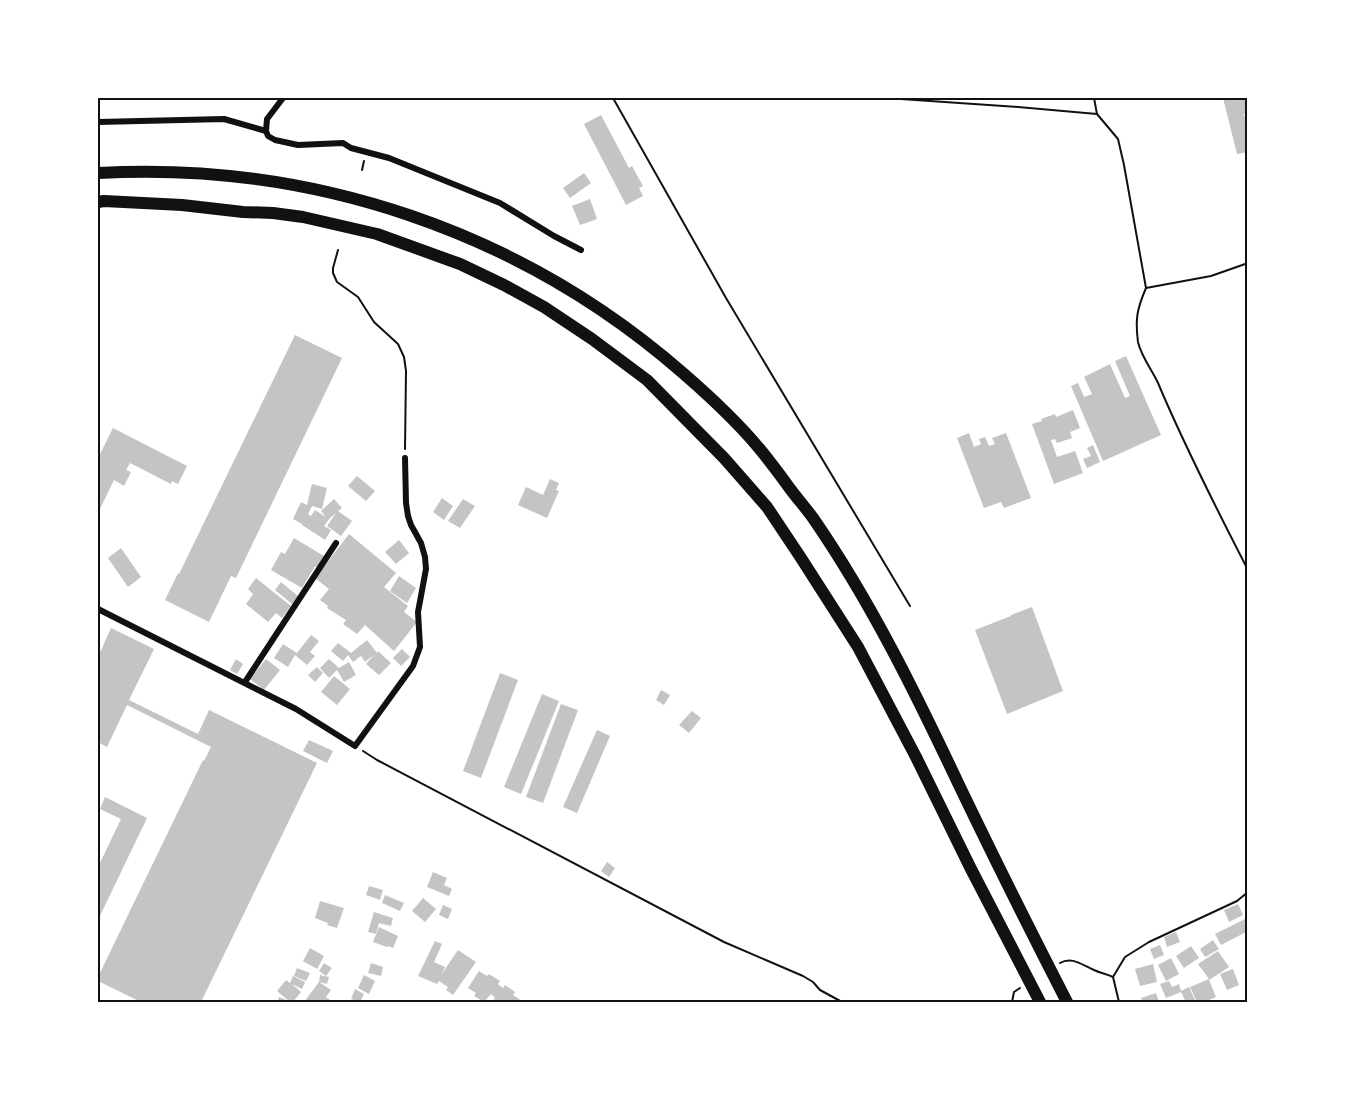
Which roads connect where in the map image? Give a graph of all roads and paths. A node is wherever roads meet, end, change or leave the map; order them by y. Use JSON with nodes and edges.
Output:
{"nodes":[{"id":1,"x":283,"y":98,"type":"edge"},
{"id":2,"x":614,"y":98,"type":"edge"},
{"id":3,"x":886,"y":98,"type":"edge"},
{"id":4,"x":1094,"y":98,"type":"edge"},
{"id":5,"x":1097,"y":114,"type":"junction"},
{"id":6,"x":98,"y":122,"type":"edge"},
{"id":7,"x":266,"y":131,"type":"junction"},
{"id":8,"x":98,"y":173,"type":"edge"},
{"id":9,"x":98,"y":202,"type":"edge"},
{"id":10,"x":338,"y":250,"type":"dead end"},
{"id":11,"x":581,"y":250,"type":"dead end"},
{"id":12,"x":1248,"y":263,"type":"edge"},
{"id":13,"x":1146,"y":288,"type":"junction"},
{"id":14,"x":405,"y":458,"type":"joint"},
{"id":15,"x":336,"y":543,"type":"dead end"},
{"id":16,"x":1248,"y":570,"type":"edge"},
{"id":17,"x":910,"y":606,"type":"dead end"},
{"id":18,"x":98,"y":609,"type":"edge"},
{"id":19,"x":245,"y":682,"type":"junction"},
{"id":20,"x":355,"y":746,"type":"junction"},
{"id":21,"x":1248,"y":892,"type":"edge"},
{"id":22,"x":1064,"y":960,"type":"dead end"},
{"id":23,"x":1113,"y":977,"type":"junction"},
{"id":24,"x":1014,"y":992,"type":"dead end"},
{"id":25,"x":842,"y":1002,"type":"edge"},
{"id":26,"x":1012,"y":1002,"type":"edge"},
{"id":27,"x":1040,"y":1002,"type":"edge"},
{"id":28,"x":1067,"y":1002,"type":"edge"},
{"id":29,"x":1119,"y":1002,"type":"edge"}],
"edges":[{"from":1,"to":7,"type":"street"},
{"from":2,"to":17,"type":"path"},
{"from":3,"to":5,"type":"path"},
{"from":4,"to":5,"type":"path"},
{"from":5,"to":13,"type":"path"},
{"from":6,"to":7,"type":"street"},
{"from":7,"to":11,"type":"street"},
{"from":8,"to":28,"type":"highway"},
{"from":9,"to":27,"type":"highway"},
{"from":10,"to":14,"type":"path"},
{"from":12,"to":13,"type":"path"},
{"from":13,"to":16,"type":"path"},
{"from":14,"to":20,"type":"street"},
{"from":15,"to":19,"type":"street"},
{"from":18,"to":19,"type":"street"},
{"from":19,"to":20,"type":"street"},
{"from":20,"to":25,"type":"path"},
{"from":21,"to":23,"type":"path"},
{"from":22,"to":23,"type":"path"},
{"from":23,"to":29,"type":"path"},
{"from":24,"to":26,"type":"path"}]}
